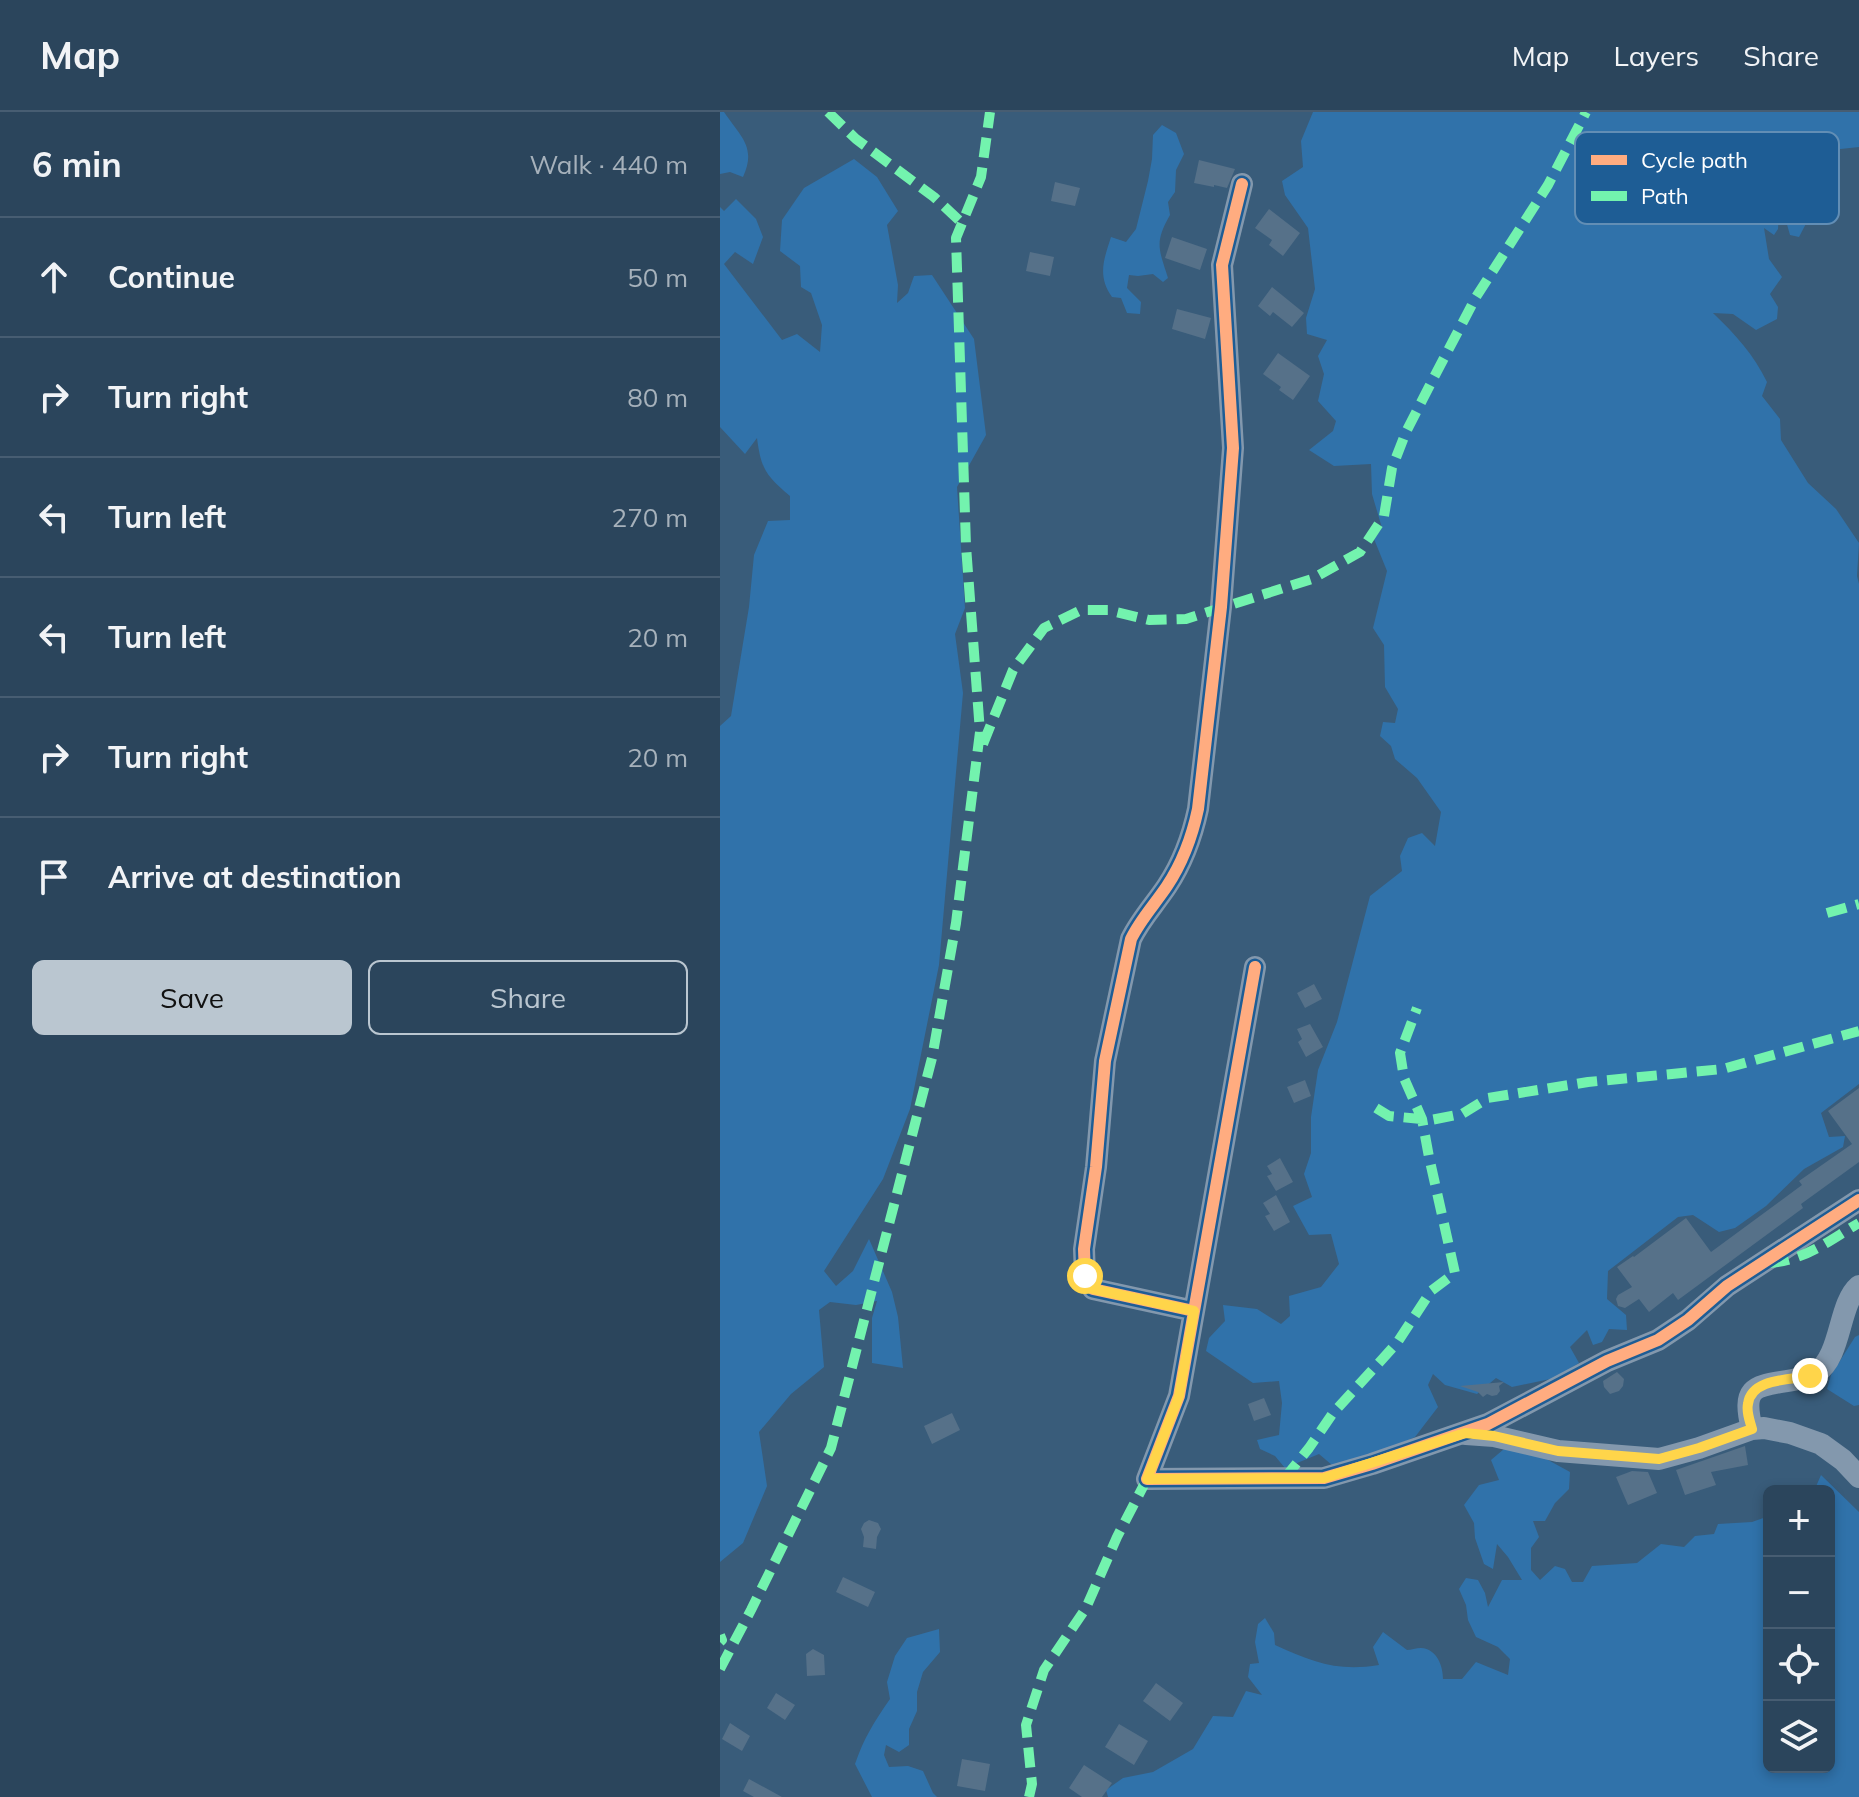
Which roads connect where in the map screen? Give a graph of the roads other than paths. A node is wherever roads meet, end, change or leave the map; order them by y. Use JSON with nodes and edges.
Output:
{"nodes":[{"id":1,"x":1242,"y":184,"type":"dead end"},
{"id":2,"x":1255,"y":967,"type":"dead end"},
{"id":3,"x":1859,"y":1200,"type":"edge"},
{"id":4,"x":1859,"y":1286,"type":"edge"},
{"id":5,"x":1194,"y":1311,"type":"junction"},
{"id":6,"x":1752,"y":1429,"type":"junction"},
{"id":7,"x":1438,"y":1442,"type":"junction"},
{"id":8,"x":1859,"y":1477,"type":"edge"}],
"edges":[{"from":1,"to":5,"type":"street"},
{"from":2,"to":5,"type":"street"},
{"from":3,"to":7,"type":"street"},
{"from":4,"to":6,"type":"street"},
{"from":5,"to":7,"type":"street"},
{"from":6,"to":7,"type":"street"},
{"from":6,"to":8,"type":"street"}]}
